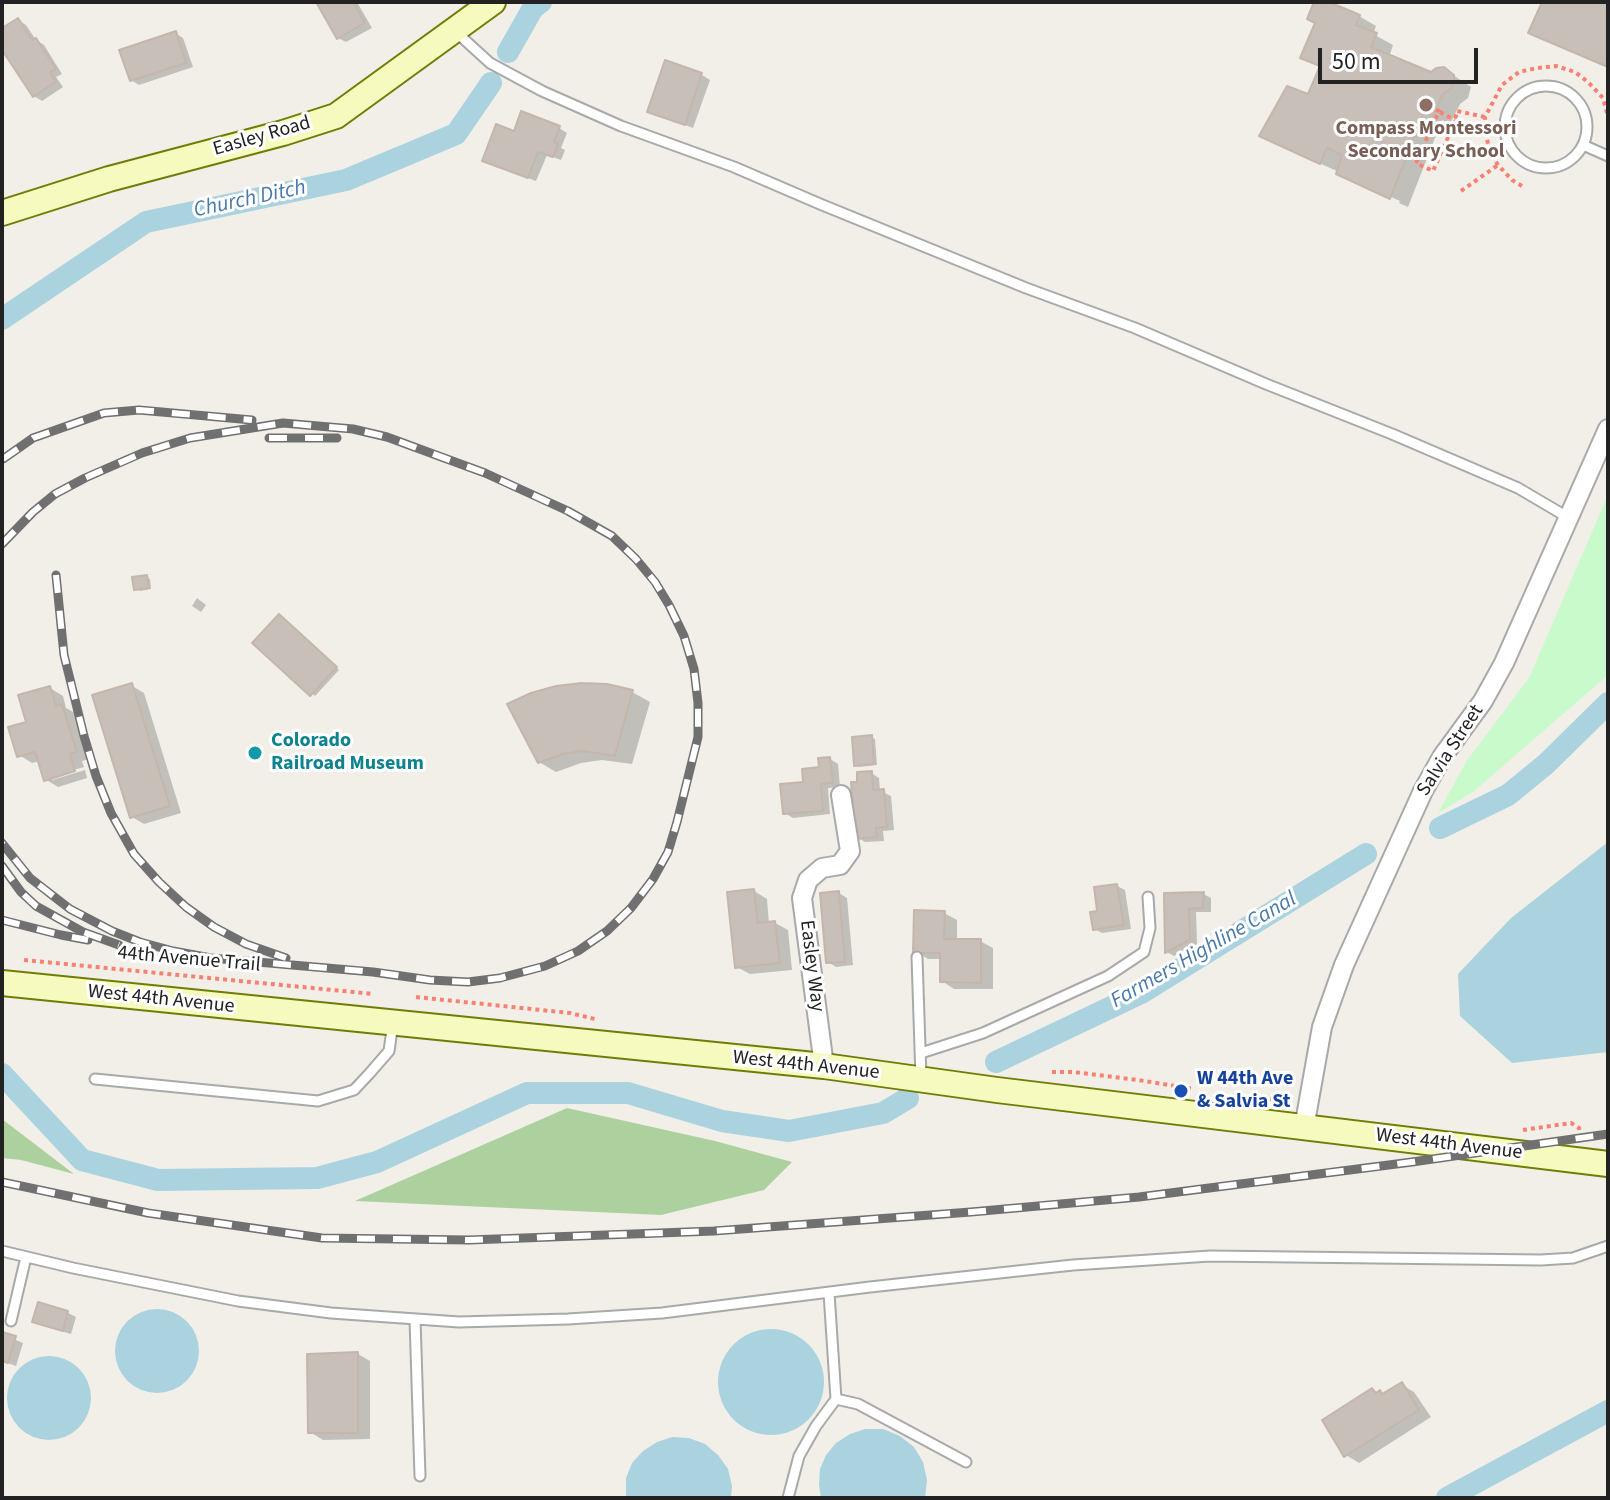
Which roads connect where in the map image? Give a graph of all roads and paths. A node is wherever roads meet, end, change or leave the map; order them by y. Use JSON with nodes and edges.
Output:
{"nodes":[{"id":1,"x":493,"y":2,"type":"edge"},
{"id":2,"x":454,"y":30,"type":"junction"},
{"id":3,"x":1485,"y":117,"type":"junction"},
{"id":4,"x":1608,"y":118,"type":"edge"},
{"id":5,"x":1455,"y":120,"type":"junction"},
{"id":6,"x":1608,"y":139,"type":"edge"},
{"id":7,"x":1583,"y":145,"type":"junction"},
{"id":8,"x":1608,"y":156,"type":"edge"},
{"id":9,"x":1498,"y":165,"type":"junction"},
{"id":10,"x":1522,"y":186,"type":"dead end"},
{"id":11,"x":1461,"y":191,"type":"dead end"},
{"id":12,"x":2,"y":213,"type":"edge"},
{"id":13,"x":1608,"y":429,"type":"edge"},
{"id":14,"x":1569,"y":518,"type":"junction"},
{"id":15,"x":841,"y":795,"type":"dead end"},
{"id":16,"x":1148,"y":897,"type":"dead end"},
{"id":17,"x":917,"y":957,"type":"dead end"},
{"id":18,"x":17,"y":960,"type":"dead end"},
{"id":19,"x":2,"y":983,"type":"edge"},
{"id":20,"x":374,"y":994,"type":"dead end"},
{"id":21,"x":393,"y":1023,"type":"junction"},
{"id":22,"x":921,"y":1053,"type":"junction"},
{"id":23,"x":824,"y":1066,"type":"junction"},
{"id":24,"x":95,"y":1079,"type":"dead end"},
{"id":25,"x":923,"y":1080,"type":"junction"},
{"id":26,"x":1304,"y":1128,"type":"junction"},
{"id":27,"x":1608,"y":1164,"type":"edge"},
{"id":28,"x":1608,"y":1246,"type":"edge"},
{"id":29,"x":2,"y":1251,"type":"edge"},
{"id":30,"x":26,"y":1257,"type":"junction"},
{"id":31,"x":829,"y":1293,"type":"junction"},
{"id":32,"x":415,"y":1319,"type":"junction"},
{"id":33,"x":11,"y":1321,"type":"dead end"},
{"id":34,"x":836,"y":1399,"type":"junction"},
{"id":35,"x":966,"y":1462,"type":"dead end"},
{"id":36,"x":420,"y":1476,"type":"dead end"},
{"id":37,"x":788,"y":1498,"type":"edge"}],
"edges":[{"from":1,"to":2,"type":"street","name":"Easley Road"},
{"from":2,"to":12,"type":"street","name":"Easley Road"},
{"from":2,"to":14,"type":"lane"},
{"from":3,"to":4,"type":"path"},
{"from":3,"to":5,"type":"path"},
{"from":3,"to":9,"type":"path"},
{"from":4,"to":6,"type":"path"},
{"from":5,"to":5,"type":"path"},
{"from":7,"to":7,"type":"lane"},
{"from":7,"to":8,"type":"lane"},
{"from":9,"to":10,"type":"path"},
{"from":9,"to":11,"type":"path"},
{"from":13,"to":14,"type":"street","name":"Salvia Street"},
{"from":14,"to":26,"type":"street","name":"Salvia Street"},
{"from":15,"to":23,"type":"street","name":"Easley Way"},
{"from":16,"to":22,"type":"lane"},
{"from":17,"to":22,"type":"lane"},
{"from":18,"to":20,"type":"path","name":"44th Avenue Trail"},
{"from":19,"to":21,"type":"street","name":"West 44th Avenue"},
{"from":21,"to":23,"type":"street","name":"West 44th Avenue"},
{"from":21,"to":24,"type":"lane"},
{"from":22,"to":25,"type":"lane"},
{"from":23,"to":25,"type":"street","name":"West 44th Avenue"},
{"from":25,"to":26,"type":"street","name":"West 44th Avenue"},
{"from":26,"to":27,"type":"street","name":"West 44th Avenue"},
{"from":28,"to":31,"type":"lane"},
{"from":29,"to":30,"type":"lane"},
{"from":30,"to":32,"type":"lane"},
{"from":30,"to":33,"type":"lane"},
{"from":31,"to":32,"type":"lane"},
{"from":31,"to":34,"type":"lane"},
{"from":32,"to":36,"type":"lane"},
{"from":34,"to":35,"type":"lane"},
{"from":34,"to":37,"type":"lane"}]}
